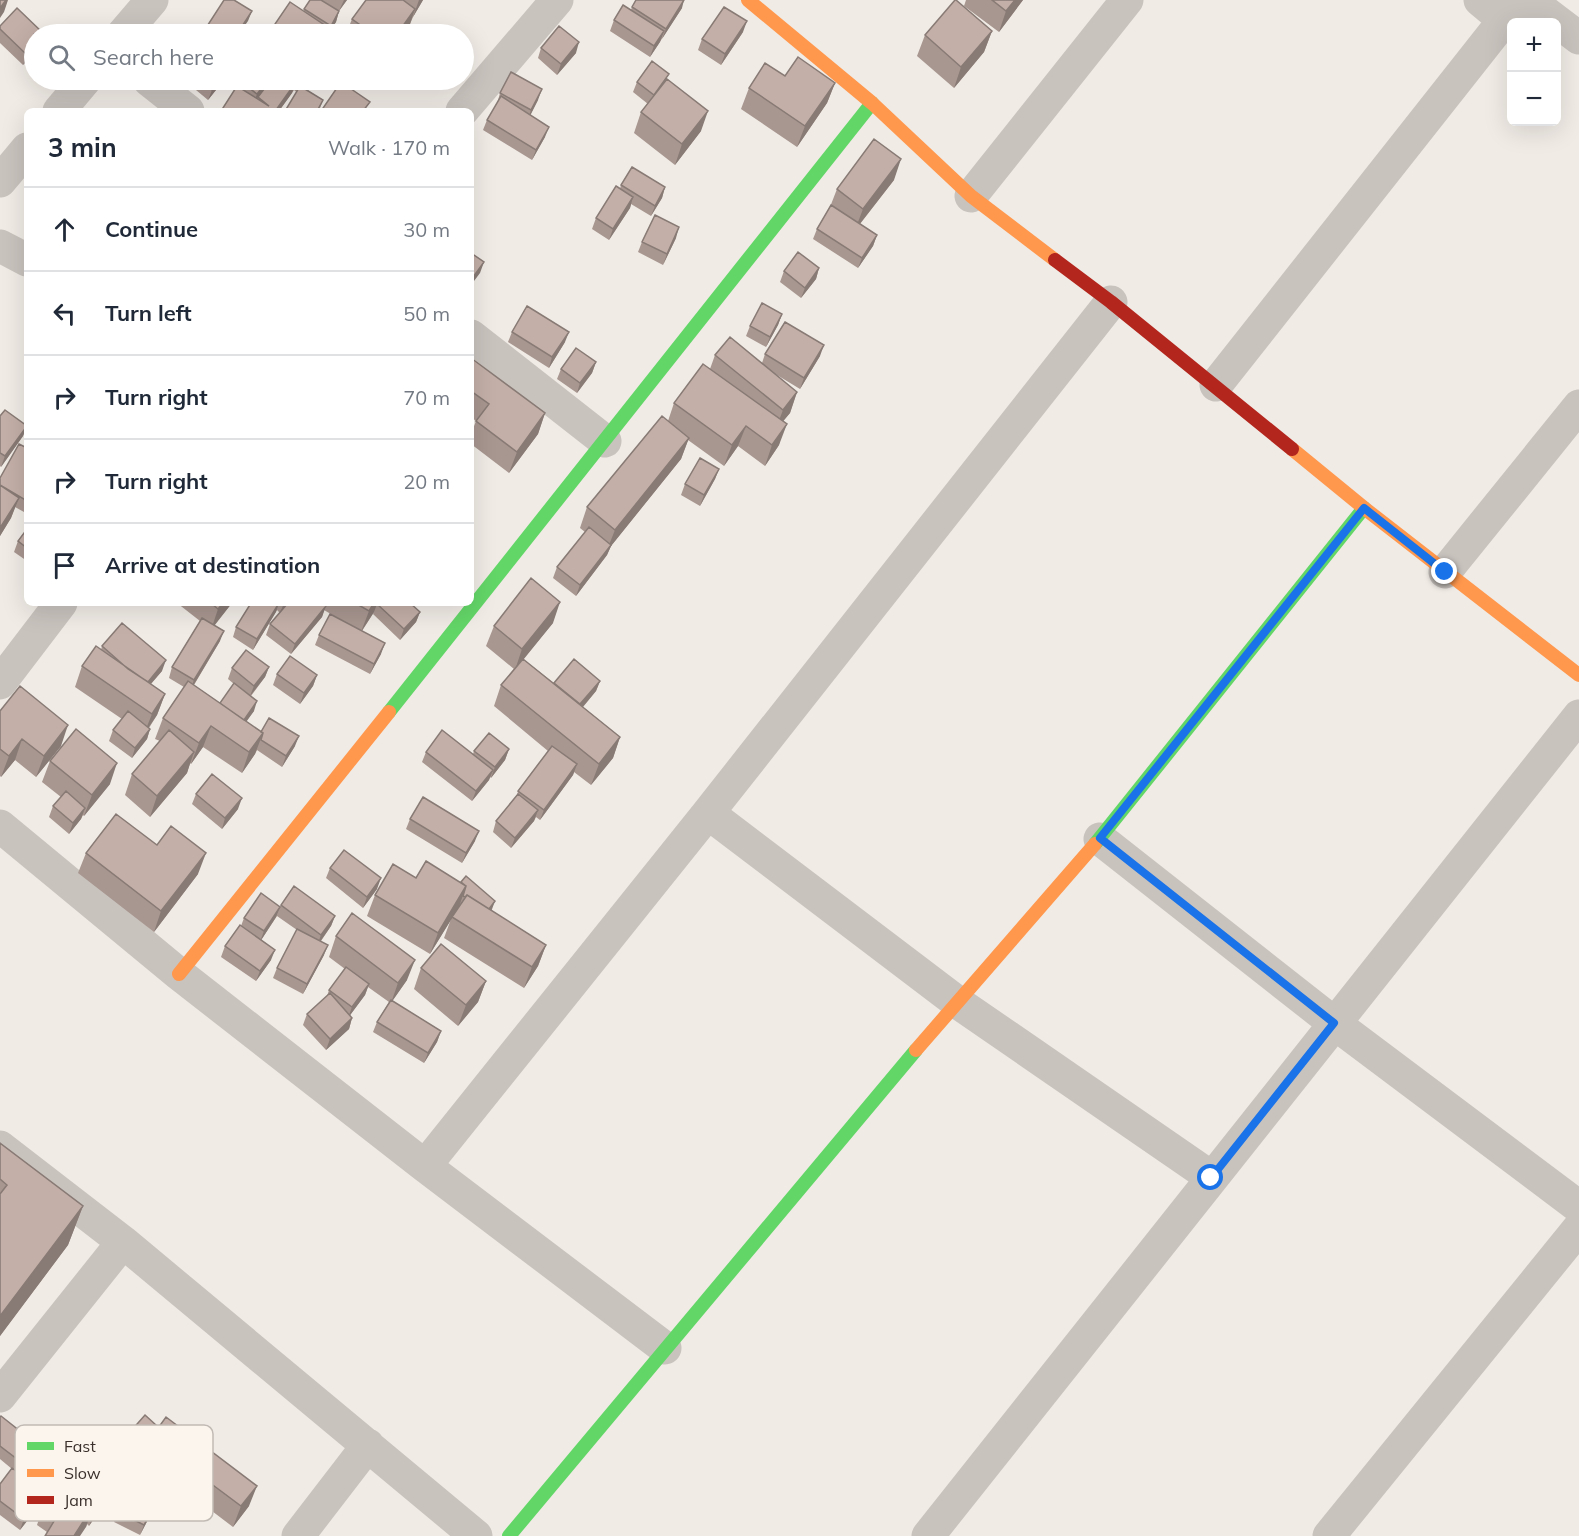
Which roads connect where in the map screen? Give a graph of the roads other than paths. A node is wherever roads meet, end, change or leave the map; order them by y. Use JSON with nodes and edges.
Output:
{"nodes":[{"id":1,"x":152,"y":0,"type":"edge"},
{"id":2,"x":557,"y":0,"type":"edge"},
{"id":3,"x":748,"y":0,"type":"edge"},
{"id":4,"x":1127,"y":0,"type":"edge"},
{"id":5,"x":1529,"y":0,"type":"edge"},
{"id":6,"x":1501,"y":7,"type":"edge"},
{"id":7,"x":132,"y":24,"type":"edge"},
{"id":8,"x":1579,"y":38,"type":"edge"},
{"id":9,"x":77,"y":90,"type":"edge"},
{"id":10,"x":162,"y":90,"type":"edge"},
{"id":11,"x":872,"y":103,"type":"junction"},
{"id":12,"x":62,"y":108,"type":"edge"},
{"id":13,"x":184,"y":108,"type":"edge"},
{"id":14,"x":465,"y":108,"type":"edge"},
{"id":15,"x":24,"y":153,"type":"edge"},
{"id":16,"x":0,"y":181,"type":"edge"},
{"id":17,"x":971,"y":196,"type":"junction"},
{"id":18,"x":0,"y":246,"type":"edge"},
{"id":19,"x":24,"y":258,"type":"edge"},
{"id":20,"x":1111,"y":302,"type":"junction"},
{"id":21,"x":474,"y":338,"type":"edge"},
{"id":22,"x":1216,"y":385,"type":"junction"},
{"id":23,"x":1579,"y":406,"type":"edge"},
{"id":24,"x":605,"y":441,"type":"junction"},
{"id":25,"x":1364,"y":508,"type":"junction"},
{"id":26,"x":1445,"y":572,"type":"junction"},
{"id":27,"x":474,"y":605,"type":"edge"},
{"id":28,"x":59,"y":606,"type":"edge"},
{"id":29,"x":473,"y":606,"type":"edge"},
{"id":30,"x":1579,"y":675,"type":"edge"},
{"id":31,"x":0,"y":683,"type":"edge"},
{"id":32,"x":1579,"y":716,"type":"edge"},
{"id":33,"x":708,"y":813,"type":"junction"},
{"id":34,"x":0,"y":826,"type":"edge"},
{"id":35,"x":1100,"y":838,"type":"junction"},
{"id":36,"x":179,"y":974,"type":"junction"},
{"id":37,"x":957,"y":1002,"type":"junction"},
{"id":38,"x":1334,"y":1023,"type":"junction"},
{"id":39,"x":0,"y":1147,"type":"edge"},
{"id":40,"x":425,"y":1166,"type":"junction"},
{"id":41,"x":1211,"y":1178,"type":"junction"},
{"id":42,"x":1579,"y":1207,"type":"edge"},
{"id":43,"x":1579,"y":1228,"type":"edge"},
{"id":44,"x":123,"y":1242,"type":"junction"},
{"id":45,"x":665,"y":1348,"type":"junction"},
{"id":46,"x":0,"y":1396,"type":"edge"},
{"id":47,"x":368,"y":1445,"type":"junction"},
{"id":48,"x":932,"y":1535,"type":"edge"},
{"id":49,"x":298,"y":1536,"type":"edge"},
{"id":50,"x":476,"y":1536,"type":"edge"},
{"id":51,"x":508,"y":1536,"type":"edge"},
{"id":52,"x":1329,"y":1536,"type":"edge"}],
"edges":[{"from":1,"to":7,"type":"street"},
{"from":2,"to":14,"type":"street"},
{"from":3,"to":11,"type":"street"},
{"from":4,"to":17,"type":"street"},
{"from":5,"to":8,"type":"street"},
{"from":6,"to":22,"type":"street"},
{"from":9,"to":12,"type":"street"},
{"from":10,"to":13,"type":"street"},
{"from":11,"to":17,"type":"street"},
{"from":11,"to":24,"type":"street"},
{"from":15,"to":16,"type":"street"},
{"from":17,"to":20,"type":"street"},
{"from":18,"to":19,"type":"street"},
{"from":20,"to":22,"type":"street"},
{"from":20,"to":33,"type":"street"},
{"from":21,"to":24,"type":"street"},
{"from":22,"to":25,"type":"street"},
{"from":23,"to":26,"type":"street"},
{"from":24,"to":27,"type":"street"},
{"from":25,"to":26,"type":"street"},
{"from":25,"to":35,"type":"street"},
{"from":26,"to":30,"type":"street"},
{"from":28,"to":31,"type":"street"},
{"from":29,"to":36,"type":"street"},
{"from":32,"to":38,"type":"street"},
{"from":33,"to":37,"type":"street"},
{"from":33,"to":40,"type":"street"},
{"from":34,"to":36,"type":"street"},
{"from":35,"to":37,"type":"street"},
{"from":35,"to":38,"type":"street"},
{"from":36,"to":40,"type":"street"},
{"from":37,"to":41,"type":"street"},
{"from":37,"to":45,"type":"street"},
{"from":38,"to":41,"type":"street"},
{"from":38,"to":42,"type":"street"},
{"from":39,"to":44,"type":"street"},
{"from":40,"to":45,"type":"street"},
{"from":41,"to":48,"type":"street"},
{"from":43,"to":52,"type":"street"},
{"from":44,"to":46,"type":"street"},
{"from":44,"to":47,"type":"street"},
{"from":45,"to":51,"type":"street"},
{"from":47,"to":49,"type":"street"},
{"from":47,"to":50,"type":"street"}]}
